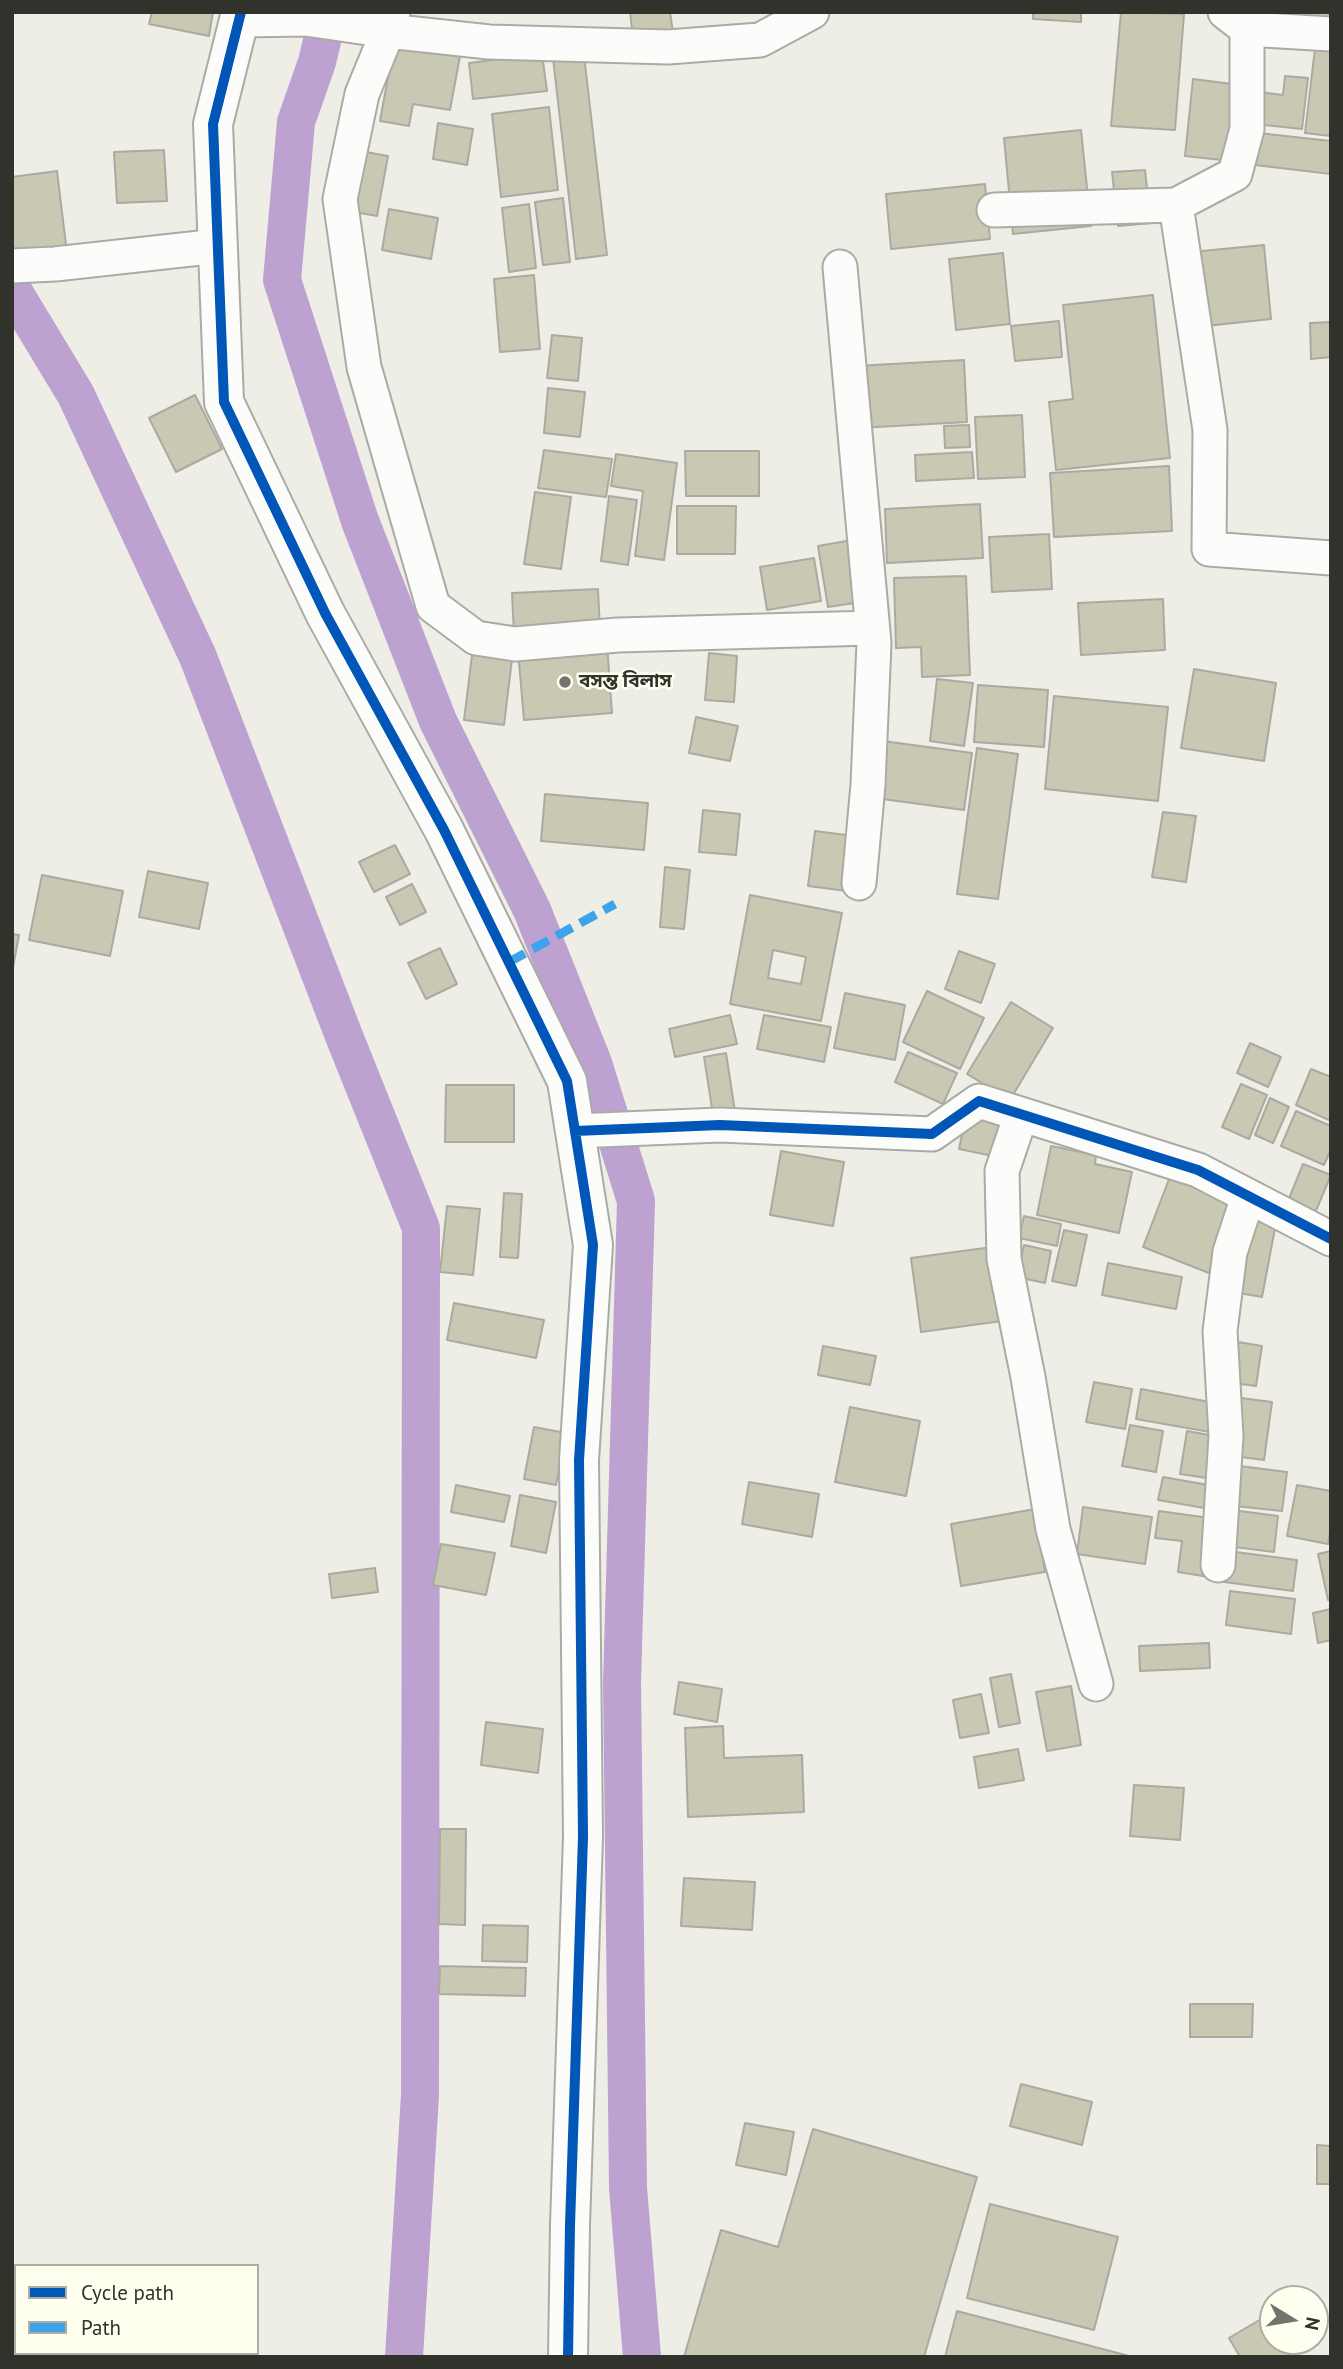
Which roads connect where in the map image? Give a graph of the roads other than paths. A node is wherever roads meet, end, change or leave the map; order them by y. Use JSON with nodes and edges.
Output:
{"nodes":[{"id":1,"x":812,"y":12,"type":"edge"},
{"id":2,"x":241,"y":16,"type":"edge"},
{"id":3,"x":1236,"y":21,"type":"edge"},
{"id":4,"x":384,"y":24,"type":"edge"},
{"id":5,"x":1331,"y":34,"type":"edge"},
{"id":6,"x":1177,"y":205,"type":"junction"},
{"id":7,"x":994,"y":209,"type":"dead end"},
{"id":8,"x":218,"y":246,"type":"junction"},
{"id":9,"x":12,"y":266,"type":"edge"},
{"id":10,"x":840,"y":267,"type":"dead end"},
{"id":11,"x":1331,"y":558,"type":"edge"},
{"id":12,"x":872,"y":628,"type":"junction"},
{"id":13,"x":859,"y":883,"type":"dead end"},
{"id":14,"x":1021,"y":1115,"type":"junction"},
{"id":15,"x":575,"y":1131,"type":"junction"},
{"id":16,"x":1248,"y":1196,"type":"junction"},
{"id":17,"x":1331,"y":1239,"type":"edge"},
{"id":18,"x":1219,"y":1564,"type":"dead end"},
{"id":19,"x":1096,"y":1684,"type":"dead end"},
{"id":20,"x":568,"y":2357,"type":"edge"}],
"edges":[{"from":1,"to":4,"type":"street"},
{"from":2,"to":4,"type":"street"},
{"from":2,"to":8,"type":"street"},
{"from":3,"to":5,"type":"street"},
{"from":3,"to":6,"type":"street"},
{"from":4,"to":12,"type":"street"},
{"from":6,"to":7,"type":"street"},
{"from":6,"to":11,"type":"street"},
{"from":8,"to":9,"type":"street"},
{"from":8,"to":15,"type":"street"},
{"from":10,"to":12,"type":"street"},
{"from":12,"to":13,"type":"street"},
{"from":14,"to":15,"type":"street"},
{"from":14,"to":16,"type":"street"},
{"from":14,"to":19,"type":"street"},
{"from":15,"to":20,"type":"street"},
{"from":16,"to":17,"type":"street"},
{"from":16,"to":18,"type":"street"}]}
